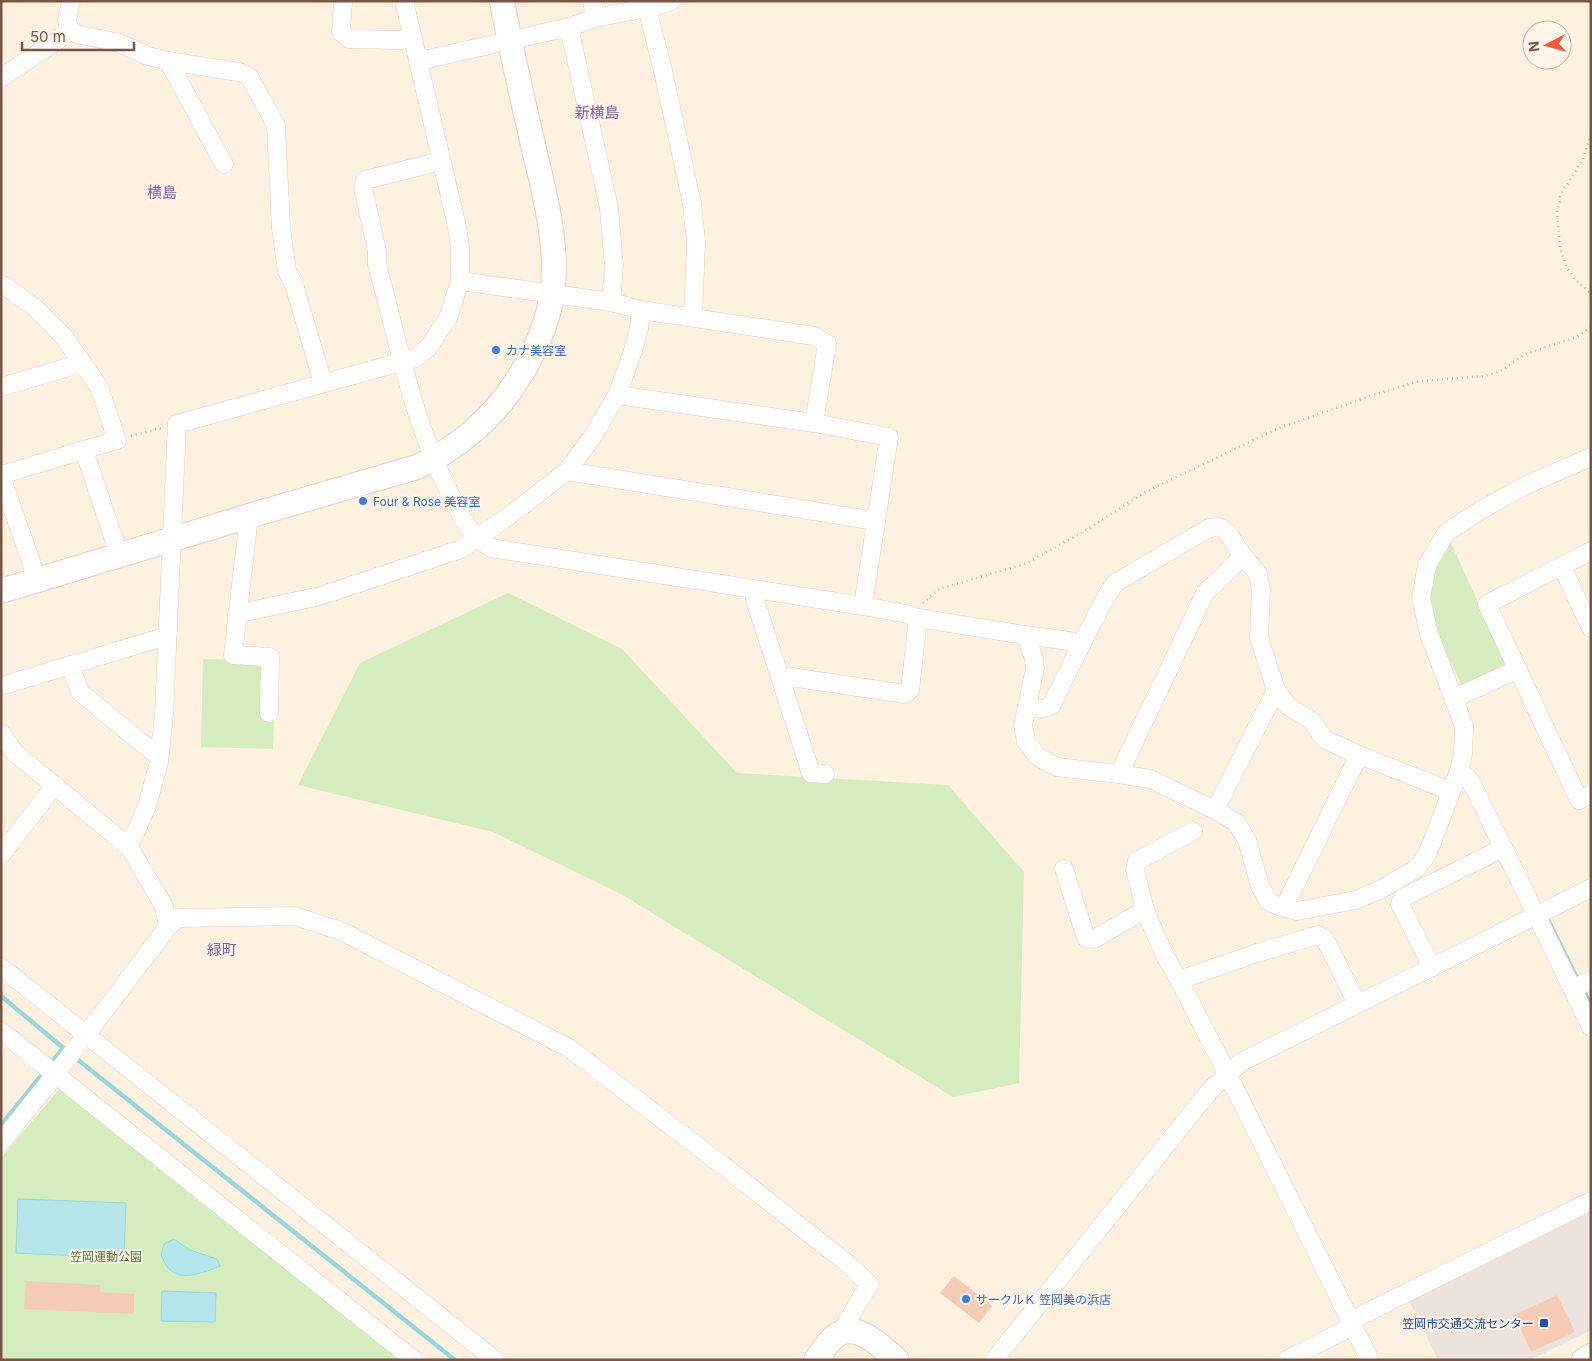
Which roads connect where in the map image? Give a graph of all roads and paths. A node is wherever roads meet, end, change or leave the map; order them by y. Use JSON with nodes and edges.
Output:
{"nodes":[{"id":1,"x":71,"y":1,"type":"edge"},
{"id":2,"x":343,"y":1,"type":"edge"},
{"id":3,"x":404,"y":1,"type":"edge"},
{"id":4,"x":502,"y":1,"type":"edge"},
{"id":5,"x":671,"y":1,"type":"edge"},
{"id":6,"x":647,"y":8,"type":"junction"},
{"id":7,"x":593,"y":10,"type":"edge"},
{"id":8,"x":570,"y":27,"type":"junction"},
{"id":9,"x":69,"y":30,"type":"junction"},
{"id":10,"x":413,"y":38,"type":"junction"},
{"id":11,"x":509,"y":40,"type":"junction"},
{"id":12,"x":168,"y":61,"type":"junction"},
{"id":13,"x":419,"y":61,"type":"junction"},
{"id":14,"x":1,"y":78,"type":"edge"},
{"id":15,"x":1591,"y":134,"type":"edge"},
{"id":16,"x":441,"y":161,"type":"junction"},
{"id":17,"x":224,"y":164,"type":"dead end"},
{"id":18,"x":460,"y":281,"type":"junction"},
{"id":19,"x":1,"y":286,"type":"edge"},
{"id":20,"x":1591,"y":294,"type":"edge"},
{"id":21,"x":552,"y":295,"type":"junction"},
{"id":22,"x":611,"y":302,"type":"junction"},
{"id":23,"x":641,"y":310,"type":"junction"},
{"id":24,"x":693,"y":317,"type":"junction"},
{"id":25,"x":1591,"y":327,"type":"edge"},
{"id":26,"x":402,"y":360,"type":"junction"},
{"id":27,"x":82,"y":363,"type":"junction"},
{"id":28,"x":322,"y":383,"type":"junction"},
{"id":29,"x":1,"y":387,"type":"edge"},
{"id":30,"x":617,"y":395,"type":"junction"},
{"id":31,"x":814,"y":423,"type":"junction"},
{"id":32,"x":177,"y":424,"type":"junction"},
{"id":33,"x":117,"y":440,"type":"junction"},
{"id":34,"x":84,"y":450,"type":"junction"},
{"id":35,"x":1591,"y":457,"type":"edge"},
{"id":36,"x":434,"y":459,"type":"junction"},
{"id":37,"x":568,"y":471,"type":"junction"},
{"id":38,"x":1,"y":476,"type":"edge"},
{"id":39,"x":249,"y":516,"type":"junction"},
{"id":40,"x":876,"y":521,"type":"junction"},
{"id":41,"x":477,"y":538,"type":"junction"},
{"id":42,"x":171,"y":540,"type":"junction"},
{"id":43,"x":1591,"y":552,"type":"edge"},
{"id":44,"x":119,"y":555,"type":"junction"},
{"id":45,"x":1243,"y":556,"type":"junction"},
{"id":46,"x":1562,"y":567,"type":"junction"},
{"id":47,"x":37,"y":579,"type":"junction"},
{"id":48,"x":755,"y":590,"type":"junction"},
{"id":49,"x":1,"y":591,"type":"edge"},
{"id":50,"x":863,"y":606,"type":"junction"},
{"id":51,"x":238,"y":614,"type":"junction"},
{"id":52,"x":918,"y":618,"type":"junction"},
{"id":53,"x":1591,"y":628,"type":"edge"},
{"id":54,"x":1024,"y":635,"type":"junction"},
{"id":55,"x":166,"y":636,"type":"junction"},
{"id":56,"x":1081,"y":645,"type":"junction"},
{"id":57,"x":70,"y":665,"type":"junction"},
{"id":58,"x":1518,"y":669,"type":"junction"},
{"id":59,"x":782,"y":679,"type":"junction"},
{"id":60,"x":1,"y":686,"type":"edge"},
{"id":61,"x":1276,"y":690,"type":"junction"},
{"id":62,"x":1453,"y":699,"type":"junction"},
{"id":63,"x":1027,"y":706,"type":"junction"},
{"id":64,"x":269,"y":713,"type":"dead end"},
{"id":65,"x":1,"y":733,"type":"edge"},
{"id":66,"x":1359,"y":755,"type":"junction"},
{"id":67,"x":159,"y":757,"type":"junction"},
{"id":68,"x":1458,"y":771,"type":"junction"},
{"id":69,"x":825,"y":774,"type":"dead end"},
{"id":70,"x":1119,"y":774,"type":"junction"},
{"id":71,"x":55,"y":785,"type":"junction"},
{"id":72,"x":1450,"y":791,"type":"junction"},
{"id":73,"x":1591,"y":794,"type":"edge"},
{"id":74,"x":1215,"y":810,"type":"junction"},
{"id":75,"x":1193,"y":831,"type":"dead end"},
{"id":76,"x":129,"y":846,"type":"junction"},
{"id":77,"x":1503,"y":848,"type":"junction"},
{"id":78,"x":2,"y":853,"type":"edge"},
{"id":79,"x":1064,"y":869,"type":"dead end"},
{"id":80,"x":1591,"y":888,"type":"edge"},
{"id":81,"x":1284,"y":908,"type":"junction"},
{"id":82,"x":1146,"y":910,"type":"junction"},
{"id":83,"x":1536,"y":915,"type":"junction"},
{"id":84,"x":168,"y":927,"type":"junction"},
{"id":85,"x":1,"y":967,"type":"edge"},
{"id":86,"x":1432,"y":968,"type":"junction"},
{"id":87,"x":1179,"y":980,"type":"junction"},
{"id":88,"x":1591,"y":980,"type":"edge"},
{"id":89,"x":1572,"y":989,"type":"junction"},
{"id":90,"x":1357,"y":1004,"type":"junction"},
{"id":91,"x":1591,"y":1026,"type":"edge"},
{"id":92,"x":1,"y":1031,"type":"edge"},
{"id":93,"x":83,"y":1038,"type":"junction"},
{"id":94,"x":53,"y":1069,"type":"junction"},
{"id":95,"x":1227,"y":1073,"type":"junction"},
{"id":96,"x":1,"y":1142,"type":"edge"},
{"id":97,"x":1591,"y":1201,"type":"edge"},
{"id":98,"x":1352,"y":1322,"type":"junction"},
{"id":99,"x":841,"y":1333,"type":"junction"},
{"id":100,"x":1591,"y":1356,"type":"edge"},
{"id":101,"x":414,"y":1360,"type":"edge"},
{"id":102,"x":495,"y":1360,"type":"edge"},
{"id":103,"x":816,"y":1360,"type":"edge"},
{"id":104,"x":897,"y":1360,"type":"edge"},
{"id":105,"x":994,"y":1360,"type":"edge"},
{"id":106,"x":1286,"y":1360,"type":"edge"},
{"id":107,"x":1370,"y":1360,"type":"edge"},
{"id":108,"x":1584,"y":1360,"type":"edge"}],
"edges":[{"from":1,"to":9,"type":"street"},
{"from":2,"to":10,"type":"street"},
{"from":3,"to":10,"type":"street"},
{"from":4,"to":11,"type":"street"},
{"from":5,"to":6,"type":"street"},
{"from":6,"to":7,"type":"street"},
{"from":6,"to":24,"type":"street"},
{"from":7,"to":8,"type":"street"},
{"from":8,"to":11,"type":"street"},
{"from":8,"to":22,"type":"street"},
{"from":9,"to":12,"type":"street"},
{"from":9,"to":14,"type":"street"},
{"from":10,"to":13,"type":"street"},
{"from":11,"to":13,"type":"street"},
{"from":11,"to":21,"type":"street"},
{"from":12,"to":17,"type":"street"},
{"from":12,"to":28,"type":"street"},
{"from":13,"to":16,"type":"street"},
{"from":15,"to":20,"type":"path"},
{"from":16,"to":18,"type":"street"},
{"from":16,"to":26,"type":"street"},
{"from":18,"to":21,"type":"street"},
{"from":18,"to":26,"type":"street"},
{"from":19,"to":27,"type":"street"},
{"from":21,"to":22,"type":"street"},
{"from":21,"to":36,"type":"street"},
{"from":22,"to":23,"type":"street"},
{"from":23,"to":24,"type":"street"},
{"from":23,"to":30,"type":"street"},
{"from":24,"to":31,"type":"street"},
{"from":25,"to":52,"type":"path"},
{"from":26,"to":28,"type":"street"},
{"from":26,"to":36,"type":"street"},
{"from":27,"to":29,"type":"street"},
{"from":27,"to":33,"type":"street"},
{"from":28,"to":32,"type":"street"},
{"from":30,"to":31,"type":"street"},
{"from":30,"to":37,"type":"street"},
{"from":31,"to":40,"type":"street"},
{"from":32,"to":33,"type":"path"},
{"from":32,"to":42,"type":"street"},
{"from":33,"to":34,"type":"street"},
{"from":34,"to":38,"type":"street"},
{"from":34,"to":44,"type":"street"},
{"from":35,"to":62,"type":"street"},
{"from":36,"to":39,"type":"street"},
{"from":36,"to":41,"type":"street"},
{"from":37,"to":40,"type":"street"},
{"from":37,"to":41,"type":"street"},
{"from":38,"to":47,"type":"street"},
{"from":39,"to":42,"type":"street"},
{"from":39,"to":51,"type":"street"},
{"from":40,"to":50,"type":"street"},
{"from":41,"to":48,"type":"street"},
{"from":41,"to":51,"type":"street"},
{"from":42,"to":44,"type":"street"},
{"from":42,"to":55,"type":"street"},
{"from":43,"to":46,"type":"street"},
{"from":44,"to":47,"type":"street"},
{"from":45,"to":56,"type":"street"},
{"from":45,"to":61,"type":"street"},
{"from":45,"to":70,"type":"street"},
{"from":46,"to":53,"type":"street"},
{"from":46,"to":58,"type":"street"},
{"from":47,"to":49,"type":"street"},
{"from":48,"to":50,"type":"street"},
{"from":48,"to":59,"type":"street"},
{"from":50,"to":52,"type":"street"},
{"from":51,"to":64,"type":"street"},
{"from":52,"to":54,"type":"street"},
{"from":52,"to":59,"type":"street"},
{"from":54,"to":56,"type":"street"},
{"from":54,"to":63,"type":"street"},
{"from":55,"to":57,"type":"street"},
{"from":55,"to":67,"type":"street"},
{"from":56,"to":63,"type":"street"},
{"from":57,"to":60,"type":"street"},
{"from":57,"to":67,"type":"street"},
{"from":58,"to":62,"type":"street"},
{"from":58,"to":73,"type":"street"},
{"from":59,"to":69,"type":"street"},
{"from":61,"to":66,"type":"street"},
{"from":61,"to":74,"type":"street"},
{"from":62,"to":68,"type":"street"},
{"from":63,"to":70,"type":"street"},
{"from":65,"to":71,"type":"street"},
{"from":66,"to":72,"type":"street"},
{"from":66,"to":81,"type":"street"},
{"from":67,"to":76,"type":"street"},
{"from":68,"to":72,"type":"street"},
{"from":68,"to":77,"type":"street"},
{"from":70,"to":74,"type":"street"},
{"from":71,"to":76,"type":"street"},
{"from":71,"to":78,"type":"street"},
{"from":72,"to":81,"type":"street"},
{"from":74,"to":81,"type":"street"},
{"from":75,"to":82,"type":"street"},
{"from":76,"to":84,"type":"street"},
{"from":77,"to":83,"type":"street"},
{"from":77,"to":86,"type":"street"},
{"from":79,"to":82,"type":"street"},
{"from":80,"to":83,"type":"street"},
{"from":82,"to":87,"type":"street"},
{"from":83,"to":86,"type":"street"},
{"from":83,"to":89,"type":"street"},
{"from":84,"to":93,"type":"street"},
{"from":84,"to":99,"type":"street"},
{"from":85,"to":93,"type":"street"},
{"from":86,"to":90,"type":"street"},
{"from":87,"to":90,"type":"street"},
{"from":87,"to":95,"type":"street"},
{"from":88,"to":89,"type":"street"},
{"from":89,"to":91,"type":"street"},
{"from":90,"to":95,"type":"street"},
{"from":92,"to":94,"type":"street"},
{"from":93,"to":94,"type":"street"},
{"from":93,"to":102,"type":"street"},
{"from":94,"to":96,"type":"street"},
{"from":94,"to":101,"type":"street"},
{"from":95,"to":98,"type":"street"},
{"from":95,"to":105,"type":"street"},
{"from":97,"to":98,"type":"street"},
{"from":98,"to":106,"type":"street"},
{"from":98,"to":107,"type":"street"},
{"from":99,"to":103,"type":"street"},
{"from":99,"to":104,"type":"street"},
{"from":100,"to":108,"type":"street"}]}
